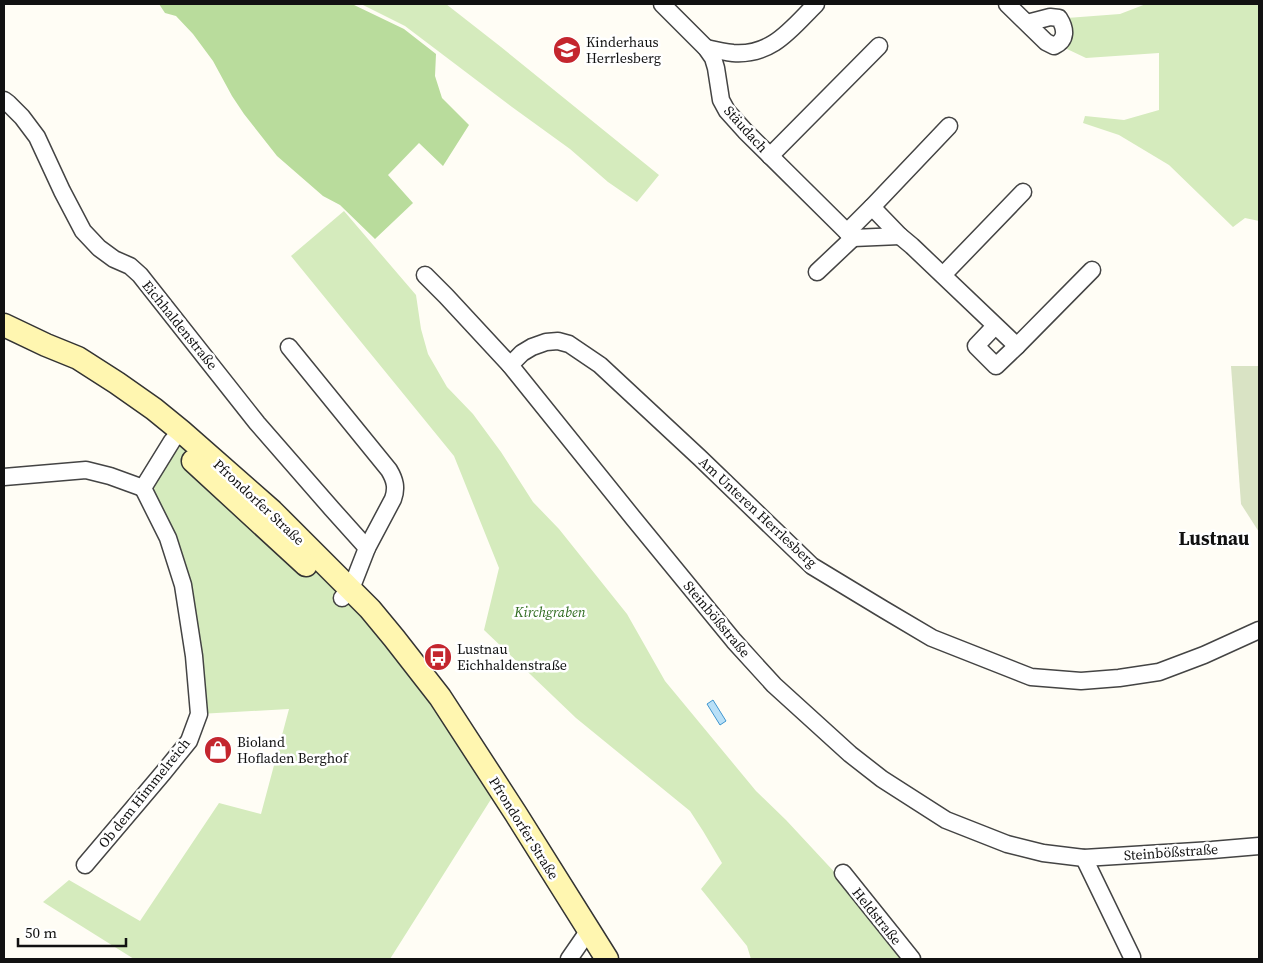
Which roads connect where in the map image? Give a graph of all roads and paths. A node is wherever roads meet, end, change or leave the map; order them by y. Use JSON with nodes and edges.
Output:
{"nodes":[{"id":1,"x":662,"y":4,"type":"edge"},
{"id":2,"x":816,"y":4,"type":"edge"},
{"id":3,"x":1007,"y":4,"type":"edge"},
{"id":4,"x":1027,"y":23,"type":"dead end"},
{"id":5,"x":878,"y":46,"type":"dead end"},
{"id":6,"x":706,"y":48,"type":"junction"},
{"id":7,"x":4,"y":100,"type":"edge"},
{"id":8,"x":949,"y":126,"type":"dead end"},
{"id":9,"x":770,"y":156,"type":"junction"},
{"id":10,"x":1023,"y":192,"type":"dead end"},
{"id":11,"x":872,"y":207,"type":"junction"},
{"id":12,"x":850,"y":235,"type":"junction"},
{"id":13,"x":900,"y":236,"type":"junction"},
{"id":14,"x":1092,"y":270,"type":"dead end"},
{"id":15,"x":817,"y":272,"type":"dead end"},
{"id":16,"x":425,"y":275,"type":"dead end"},
{"id":17,"x":943,"y":275,"type":"junction"},
{"id":18,"x":4,"y":325,"type":"edge"},
{"id":19,"x":995,"y":326,"type":"junction"},
{"id":20,"x":1017,"y":346,"type":"junction"},
{"id":21,"x":289,"y":347,"type":"dead end"},
{"id":22,"x":510,"y":365,"type":"junction"},
{"id":23,"x":177,"y":436,"type":"junction"},
{"id":24,"x":4,"y":477,"type":"edge"},
{"id":25,"x":143,"y":488,"type":"junction"},
{"id":26,"x":367,"y":548,"type":"junction"},
{"id":27,"x":347,"y":594,"type":"junction"},
{"id":28,"x":1259,"y":630,"type":"edge"},
{"id":29,"x":1259,"y":846,"type":"edge"},
{"id":30,"x":1084,"y":858,"type":"junction"},
{"id":31,"x":85,"y":865,"type":"dead end"},
{"id":32,"x":843,"y":873,"type":"dead end"},
{"id":33,"x":590,"y":930,"type":"junction"},
{"id":34,"x":1132,"y":957,"type":"dead end"},
{"id":35,"x":569,"y":959,"type":"edge"},
{"id":36,"x":607,"y":959,"type":"edge"},
{"id":37,"x":912,"y":959,"type":"edge"}],
"edges":[{"from":1,"to":6,"type":"street","name":"Stäudach"},
{"from":2,"to":6,"type":"street"},
{"from":3,"to":4,"type":"street"},
{"from":5,"to":9,"type":"street","name":"Stäudach"},
{"from":6,"to":9,"type":"street","name":"Stäudach"},
{"from":7,"to":26,"type":"street","name":"Eichhaldenstraße"},
{"from":8,"to":11,"type":"street"},
{"from":9,"to":12,"type":"street","name":"Stäudach"},
{"from":10,"to":17,"type":"street"},
{"from":11,"to":12,"type":"street"},
{"from":11,"to":13,"type":"street"},
{"from":12,"to":13,"type":"street"},
{"from":12,"to":15,"type":"street"},
{"from":13,"to":17,"type":"street"},
{"from":14,"to":20,"type":"street"},
{"from":16,"to":22,"type":"street","name":"Steinbößstraße"},
{"from":17,"to":19,"type":"street"},
{"from":18,"to":23,"type":"street","name":"Pfrondorfer Straße"},
{"from":19,"to":20,"type":"street"},
{"from":19,"to":20,"type":"street"},
{"from":21,"to":26,"type":"street"},
{"from":22,"to":28,"type":"street","name":"Am Unteren Herrlesberg"},
{"from":22,"to":30,"type":"street","name":"Steinbößstraße"},
{"from":23,"to":25,"type":"street"},
{"from":23,"to":27,"type":"street","name":"Pfrondorfer Straße"},
{"from":24,"to":25,"type":"street"},
{"from":25,"to":31,"type":"street","name":"Ob dem Himmelreich"},
{"from":26,"to":27,"type":"street"},
{"from":27,"to":33,"type":"street","name":"Pfrondorfer Straße"},
{"from":29,"to":30,"type":"street","name":"Steinbößstraße"},
{"from":30,"to":34,"type":"street"},
{"from":32,"to":37,"type":"street","name":"Heldstraße"},
{"from":33,"to":35,"type":"street"},
{"from":33,"to":36,"type":"street","name":"Pfrondorfer Straße"}]}
